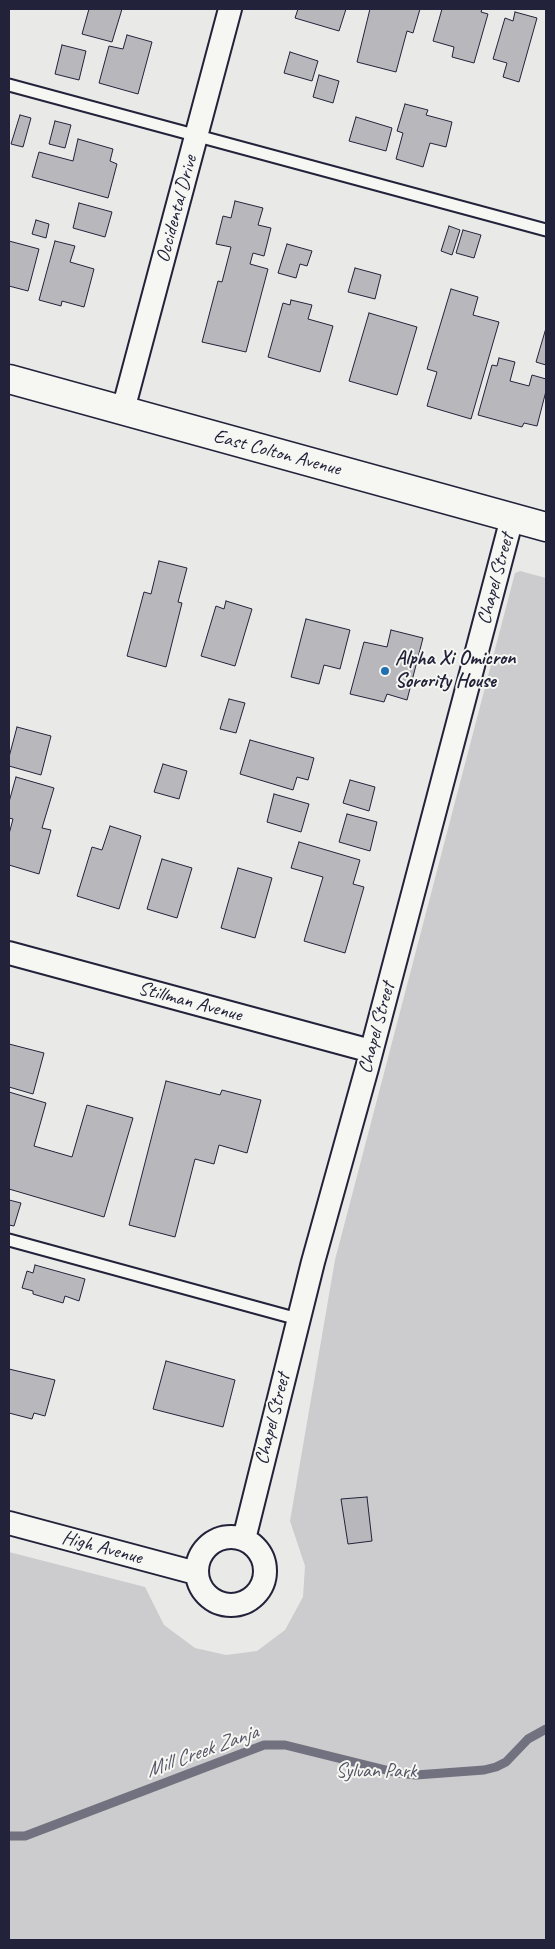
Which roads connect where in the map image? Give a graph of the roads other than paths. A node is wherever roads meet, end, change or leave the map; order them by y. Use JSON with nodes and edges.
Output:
{"nodes":[{"id":1,"x":230,"y":9,"type":"edge"},
{"id":2,"x":9,"y":85,"type":"edge"},
{"id":3,"x":196,"y":135,"type":"junction"},
{"id":4,"x":546,"y":230,"type":"edge"},
{"id":5,"x":9,"y":379,"type":"edge"},
{"id":6,"x":123,"y":410,"type":"junction"},
{"id":7,"x":512,"y":518,"type":"junction"},
{"id":8,"x":546,"y":527,"type":"edge"},
{"id":9,"x":9,"y":953,"type":"edge"},
{"id":10,"x":371,"y":1051,"type":"junction"},
{"id":11,"x":9,"y":1240,"type":"edge"},
{"id":12,"x":298,"y":1319,"type":"junction"},
{"id":13,"x":9,"y":1523,"type":"edge"},
{"id":14,"x":244,"y":1539,"type":"junction"},
{"id":15,"x":196,"y":1573,"type":"junction"}],
"edges":[{"from":1,"to":3,"type":"street","name":"Occidental Drive"},
{"from":2,"to":3,"type":"lane"},
{"from":3,"to":4,"type":"lane"},
{"from":3,"to":6,"type":"street","name":"Occidental Drive"},
{"from":5,"to":6,"type":"street","name":"East Colton Avenue"},
{"from":6,"to":7,"type":"street","name":"East Colton Avenue"},
{"from":7,"to":8,"type":"street","name":"East Colton Avenue"},
{"from":7,"to":10,"type":"street","name":"Chapel Street"},
{"from":9,"to":10,"type":"street","name":"Stillman Avenue"},
{"from":10,"to":12,"type":"street","name":"Chapel Street"},
{"from":11,"to":12,"type":"lane"},
{"from":12,"to":14,"type":"street","name":"Chapel Street"},
{"from":13,"to":15,"type":"street","name":"High Avenue"},
{"from":14,"to":15,"type":"street"},
{"from":14,"to":15,"type":"street"}]}
